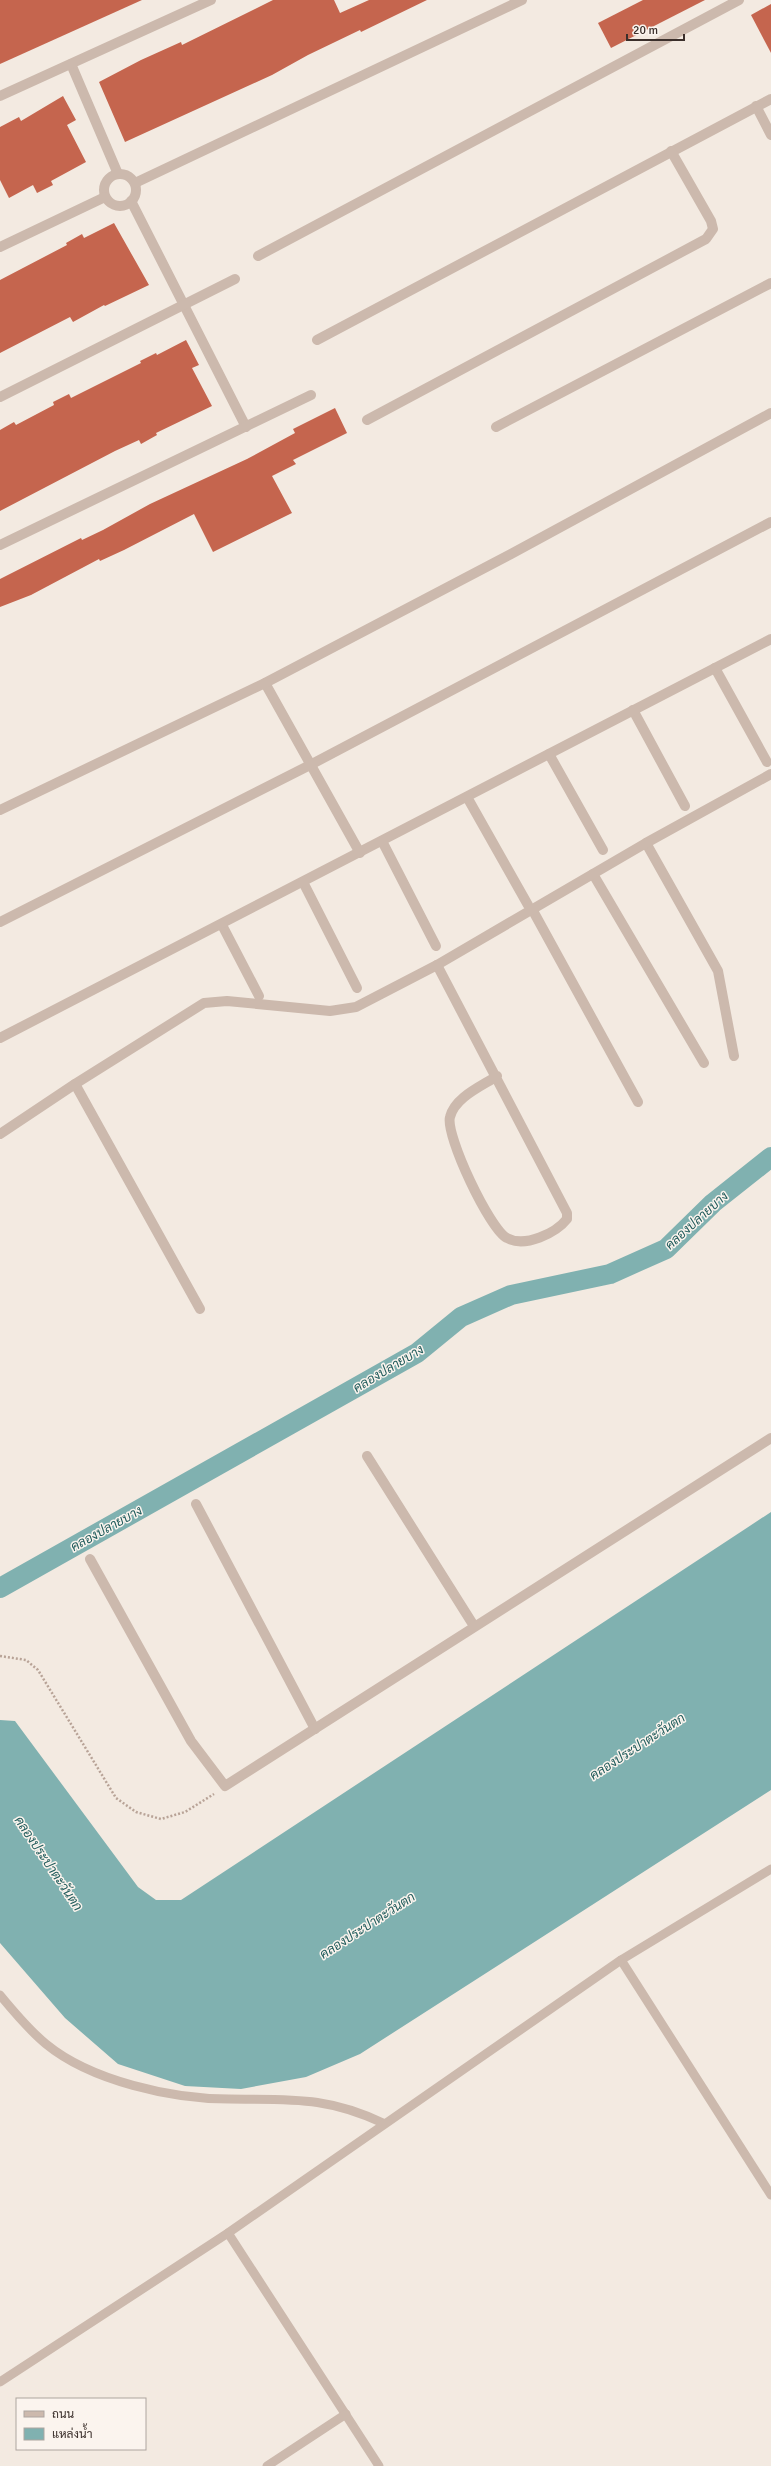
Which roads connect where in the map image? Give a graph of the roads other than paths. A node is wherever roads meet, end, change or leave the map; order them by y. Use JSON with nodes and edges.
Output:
{"nodes":[{"id":1,"x":211,"y":0,"type":"edge"},
{"id":2,"x":522,"y":0,"type":"edge"},
{"id":3,"x":739,"y":0,"type":"edge"},
{"id":4,"x":71,"y":64,"type":"junction"},
{"id":5,"x":0,"y":96,"type":"edge"},
{"id":6,"x":771,"y":99,"type":"edge"},
{"id":7,"x":756,"y":106,"type":"junction"},
{"id":8,"x":771,"y":135,"type":"edge"},
{"id":9,"x":671,"y":151,"type":"junction"},
{"id":10,"x":118,"y":174,"type":"junction"},
{"id":11,"x":135,"y":183,"type":"junction"},
{"id":12,"x":105,"y":197,"type":"junction"},
{"id":13,"x":131,"y":201,"type":"junction"},
{"id":14,"x":0,"y":247,"type":"edge"},
{"id":15,"x":258,"y":256,"type":"dead end"},
{"id":16,"x":235,"y":279,"type":"dead end"},
{"id":17,"x":771,"y":283,"type":"edge"},
{"id":18,"x":185,"y":306,"type":"junction"},
{"id":19,"x":317,"y":340,"type":"dead end"},
{"id":20,"x":311,"y":395,"type":"dead end"},
{"id":21,"x":0,"y":397,"type":"edge"},
{"id":22,"x":771,"y":412,"type":"edge"},
{"id":23,"x":367,"y":420,"type":"dead end"},
{"id":24,"x":246,"y":427,"type":"junction"},
{"id":25,"x":496,"y":427,"type":"dead end"},
{"id":26,"x":771,"y":522,"type":"edge"},
{"id":27,"x":0,"y":545,"type":"edge"},
{"id":28,"x":771,"y":639,"type":"edge"},
{"id":29,"x":715,"y":668,"type":"junction"},
{"id":30,"x":265,"y":683,"type":"junction"},
{"id":31,"x":633,"y":710,"type":"junction"},
{"id":32,"x":549,"y":754,"type":"junction"},
{"id":33,"x":767,"y":762,"type":"dead end"},
{"id":34,"x":312,"y":764,"type":"junction"},
{"id":35,"x":771,"y":774,"type":"edge"},
{"id":36,"x":467,"y":797,"type":"junction"},
{"id":37,"x":685,"y":806,"type":"dead end"},
{"id":38,"x":0,"y":810,"type":"edge"},
{"id":39,"x":382,"y":841,"type":"junction"},
{"id":40,"x":646,"y":843,"type":"junction"},
{"id":41,"x":603,"y":850,"type":"dead end"},
{"id":42,"x":360,"y":852,"type":"junction"},
{"id":43,"x":593,"y":874,"type":"junction"},
{"id":44,"x":303,"y":882,"type":"junction"},
{"id":45,"x":530,"y":907,"type":"junction"},
{"id":46,"x":0,"y":922,"type":"edge"},
{"id":47,"x":222,"y":925,"type":"junction"},
{"id":48,"x":436,"y":946,"type":"dead end"},
{"id":49,"x":438,"y":965,"type":"junction"},
{"id":50,"x":357,"y":988,"type":"dead end"},
{"id":51,"x":259,"y":996,"type":"dead end"},
{"id":52,"x":0,"y":1038,"type":"edge"},
{"id":53,"x":734,"y":1056,"type":"dead end"},
{"id":54,"x":704,"y":1063,"type":"dead end"},
{"id":55,"x":497,"y":1076,"type":"junction"},
{"id":56,"x":75,"y":1084,"type":"junction"},
{"id":57,"x":638,"y":1102,"type":"dead end"},
{"id":58,"x":0,"y":1134,"type":"edge"},
{"id":59,"x":200,"y":1309,"type":"dead end"},
{"id":60,"x":771,"y":1438,"type":"edge"},
{"id":61,"x":367,"y":1456,"type":"dead end"},
{"id":62,"x":196,"y":1504,"type":"dead end"},
{"id":63,"x":90,"y":1559,"type":"dead end"},
{"id":64,"x":474,"y":1626,"type":"junction"},
{"id":65,"x":315,"y":1729,"type":"junction"},
{"id":66,"x":771,"y":1869,"type":"edge"},
{"id":67,"x":621,"y":1960,"type":"junction"},
{"id":68,"x":0,"y":1995,"type":"edge"},
{"id":69,"x":383,"y":2123,"type":"junction"},
{"id":70,"x":771,"y":2195,"type":"edge"},
{"id":71,"x":228,"y":2233,"type":"junction"},
{"id":72,"x":0,"y":2382,"type":"edge"},
{"id":73,"x":346,"y":2414,"type":"junction"},
{"id":74,"x":267,"y":2466,"type":"edge"},
{"id":75,"x":379,"y":2466,"type":"edge"}],
"edges":[{"from":1,"to":4,"type":"street"},
{"from":2,"to":11,"type":"street"},
{"from":3,"to":15,"type":"street"},
{"from":4,"to":5,"type":"street"},
{"from":4,"to":10,"type":"street"},
{"from":6,"to":7,"type":"street"},
{"from":7,"to":8,"type":"street"},
{"from":7,"to":9,"type":"street"},
{"from":9,"to":19,"type":"street"},
{"from":9,"to":23,"type":"street"},
{"from":10,"to":11,"type":"street"},
{"from":10,"to":12,"type":"street"},
{"from":11,"to":13,"type":"street"},
{"from":12,"to":13,"type":"street"},
{"from":12,"to":14,"type":"street"},
{"from":13,"to":18,"type":"street"},
{"from":16,"to":18,"type":"street"},
{"from":17,"to":25,"type":"street"},
{"from":18,"to":21,"type":"street"},
{"from":18,"to":24,"type":"street"},
{"from":20,"to":24,"type":"street"},
{"from":22,"to":30,"type":"street"},
{"from":24,"to":27,"type":"street"},
{"from":26,"to":34,"type":"street"},
{"from":28,"to":29,"type":"street"},
{"from":29,"to":31,"type":"street"},
{"from":29,"to":33,"type":"street"},
{"from":30,"to":34,"type":"street"},
{"from":30,"to":38,"type":"street"},
{"from":31,"to":32,"type":"street"},
{"from":31,"to":37,"type":"street"},
{"from":32,"to":36,"type":"street"},
{"from":32,"to":41,"type":"street"},
{"from":34,"to":42,"type":"street"},
{"from":34,"to":46,"type":"street"},
{"from":35,"to":40,"type":"street"},
{"from":36,"to":39,"type":"street"},
{"from":36,"to":45,"type":"street"},
{"from":39,"to":42,"type":"street"},
{"from":39,"to":48,"type":"street"},
{"from":40,"to":43,"type":"street"},
{"from":40,"to":53,"type":"street"},
{"from":42,"to":44,"type":"street"},
{"from":43,"to":45,"type":"street"},
{"from":43,"to":54,"type":"street"},
{"from":44,"to":47,"type":"street"},
{"from":44,"to":50,"type":"street"},
{"from":45,"to":49,"type":"street"},
{"from":45,"to":57,"type":"street"},
{"from":47,"to":51,"type":"street"},
{"from":47,"to":52,"type":"street"},
{"from":49,"to":55,"type":"street"},
{"from":49,"to":56,"type":"street"},
{"from":55,"to":55,"type":"street"},
{"from":56,"to":58,"type":"street"},
{"from":56,"to":59,"type":"street"},
{"from":60,"to":64,"type":"street"},
{"from":61,"to":64,"type":"street"},
{"from":62,"to":65,"type":"street"},
{"from":63,"to":65,"type":"street"},
{"from":64,"to":65,"type":"street"},
{"from":66,"to":67,"type":"lane"},
{"from":67,"to":69,"type":"lane"},
{"from":67,"to":70,"type":"lane"},
{"from":68,"to":69,"type":"lane"},
{"from":69,"to":71,"type":"lane"},
{"from":71,"to":72,"type":"lane"},
{"from":71,"to":73,"type":"lane"},
{"from":73,"to":74,"type":"lane"},
{"from":73,"to":75,"type":"lane"}]}
